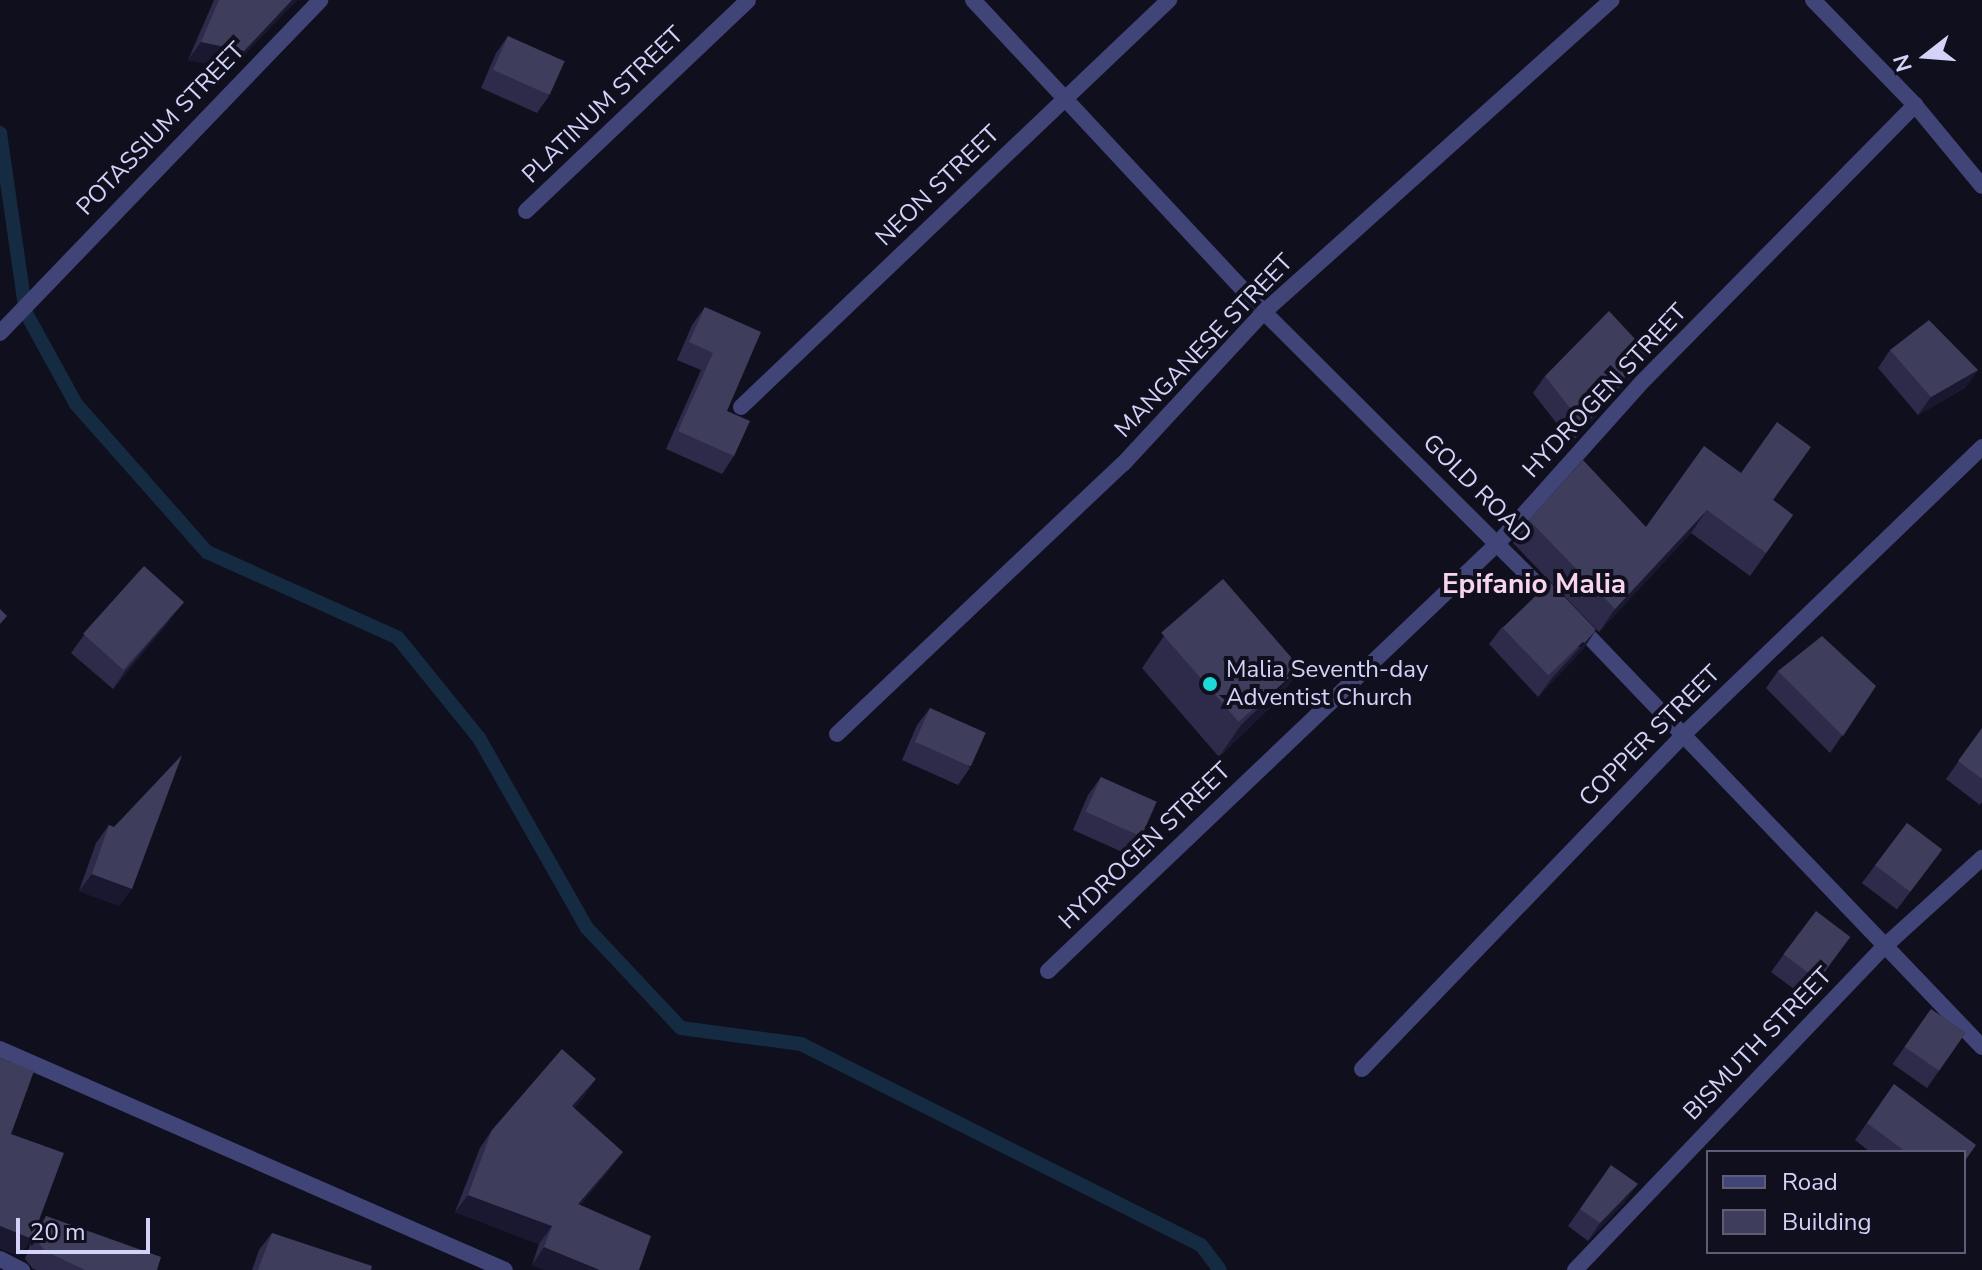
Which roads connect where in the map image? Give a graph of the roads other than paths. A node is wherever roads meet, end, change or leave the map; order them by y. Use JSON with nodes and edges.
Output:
{"nodes":[{"id":1,"x":320,"y":0,"type":"edge"},
{"id":2,"x":748,"y":0,"type":"edge"},
{"id":3,"x":973,"y":0,"type":"edge"},
{"id":4,"x":1169,"y":0,"type":"edge"},
{"id":5,"x":1612,"y":0,"type":"edge"},
{"id":6,"x":1813,"y":0,"type":"edge"},
{"id":7,"x":1065,"y":98,"type":"junction"},
{"id":8,"x":1915,"y":105,"type":"junction"},
{"id":9,"x":1982,"y":186,"type":"edge"},
{"id":10,"x":526,"y":211,"type":"dead end"},
{"id":11,"x":1264,"y":312,"type":"junction"},
{"id":12,"x":0,"y":333,"type":"edge"},
{"id":13,"x":741,"y":407,"type":"edge"},
{"id":14,"x":1982,"y":447,"type":"edge"},
{"id":15,"x":1498,"y":543,"type":"junction"},
{"id":16,"x":837,"y":734,"type":"dead end"},
{"id":17,"x":1684,"y":734,"type":"junction"},
{"id":18,"x":1982,"y":858,"type":"edge"},
{"id":19,"x":1886,"y":945,"type":"junction"},
{"id":20,"x":1048,"y":971,"type":"dead end"},
{"id":21,"x":1982,"y":1047,"type":"edge"},
{"id":22,"x":0,"y":1049,"type":"edge"},
{"id":23,"x":1362,"y":1069,"type":"dead end"},
{"id":24,"x":0,"y":1259,"type":"edge"},
{"id":25,"x":22,"y":1270,"type":"edge"},
{"id":26,"x":505,"y":1270,"type":"edge"},
{"id":27,"x":1575,"y":1270,"type":"edge"}],
"edges":[{"from":1,"to":12,"type":"street","name":"POTASSIUM STREET"},
{"from":2,"to":10,"type":"street","name":"PLATINUM STREET"},
{"from":3,"to":7,"type":"street","name":"GOLD ROAD"},
{"from":4,"to":7,"type":"street","name":"NEON STREET"},
{"from":5,"to":11,"type":"street","name":"MANGANESE STREET"},
{"from":6,"to":8,"type":"street"},
{"from":7,"to":11,"type":"street","name":"GOLD ROAD"},
{"from":7,"to":13,"type":"street","name":"NEON STREET"},
{"from":8,"to":9,"type":"street"},
{"from":8,"to":15,"type":"street","name":"HYDROGEN STREET"},
{"from":11,"to":15,"type":"street","name":"GOLD ROAD"},
{"from":11,"to":16,"type":"street","name":"MANGANESE STREET"},
{"from":14,"to":17,"type":"street","name":"COPPER STREET"},
{"from":15,"to":17,"type":"street","name":"GOLD ROAD"},
{"from":15,"to":20,"type":"street","name":"HYDROGEN STREET"},
{"from":17,"to":19,"type":"street","name":"GOLD ROAD"},
{"from":17,"to":23,"type":"street","name":"COPPER STREET"},
{"from":18,"to":19,"type":"street","name":"BISMUTH STREET"},
{"from":19,"to":21,"type":"street","name":"GOLD ROAD"},
{"from":19,"to":27,"type":"street","name":"BISMUTH STREET"},
{"from":22,"to":26,"type":"street"},
{"from":24,"to":25,"type":"street"}]}
